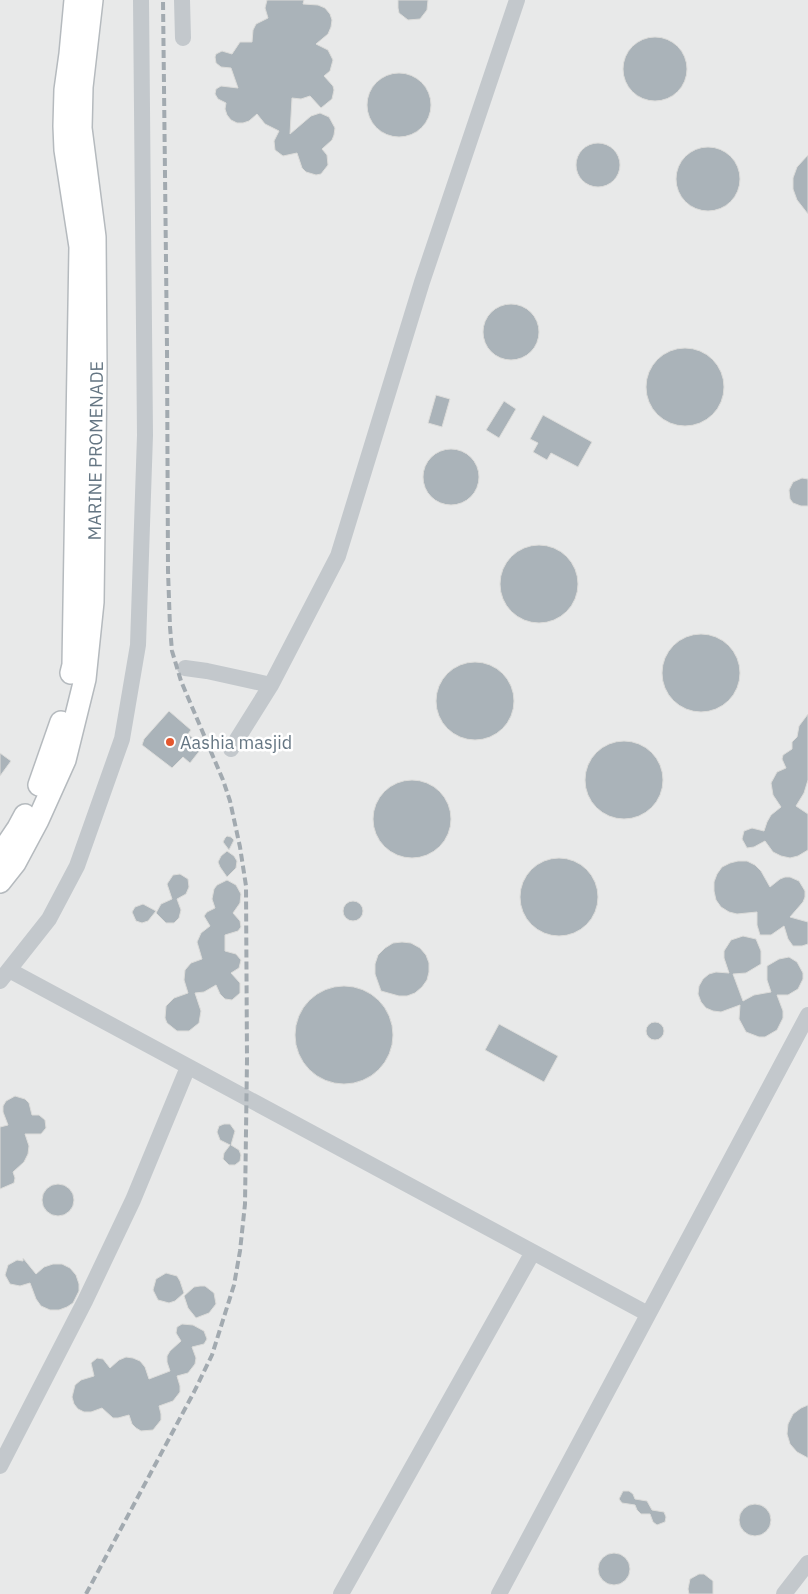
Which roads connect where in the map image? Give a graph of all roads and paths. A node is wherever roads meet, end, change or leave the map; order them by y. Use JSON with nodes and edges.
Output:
{"nodes":[{"id":1,"x":75,"y":0,"type":"edge"},
{"id":2,"x":92,"y":0,"type":"edge"},
{"id":3,"x":141,"y":0,"type":"edge"},
{"id":4,"x":182,"y":0,"type":"edge"},
{"id":5,"x":517,"y":0,"type":"edge"},
{"id":6,"x":183,"y":38,"type":"dead end"},
{"id":7,"x":185,"y":668,"type":"dead end"},
{"id":8,"x":271,"y":686,"type":"junction"},
{"id":9,"x":231,"y":749,"type":"dead end"},
{"id":10,"x":0,"y":855,"type":"edge"},
{"id":11,"x":0,"y":882,"type":"edge"},
{"id":12,"x":4,"y":975,"type":"edge"},
{"id":13,"x":808,"y":1015,"type":"edge"},
{"id":14,"x":188,"y":1067,"type":"junction"},
{"id":15,"x":533,"y":1252,"type":"junction"},
{"id":16,"x":648,"y":1314,"type":"junction"},
{"id":17,"x":0,"y":1466,"type":"edge"},
{"id":18,"x":808,"y":1563,"type":"edge"},
{"id":19,"x":341,"y":1594,"type":"edge"},
{"id":20,"x":499,"y":1594,"type":"edge"},
{"id":21,"x":784,"y":1594,"type":"edge"}],
"edges":[{"from":1,"to":10,"type":"main road","name":"MARINE PROMENADE"},
{"from":2,"to":11,"type":"main road","name":"MARINE PROMENADE"},
{"from":3,"to":12,"type":"street"},
{"from":4,"to":6,"type":"street"},
{"from":5,"to":8,"type":"street"},
{"from":7,"to":8,"type":"street"},
{"from":8,"to":9,"type":"street"},
{"from":12,"to":14,"type":"street"},
{"from":13,"to":16,"type":"street"},
{"from":14,"to":15,"type":"street"},
{"from":14,"to":17,"type":"street"},
{"from":15,"to":16,"type":"street"},
{"from":15,"to":19,"type":"street"},
{"from":16,"to":20,"type":"street"},
{"from":18,"to":21,"type":"street"}]}
